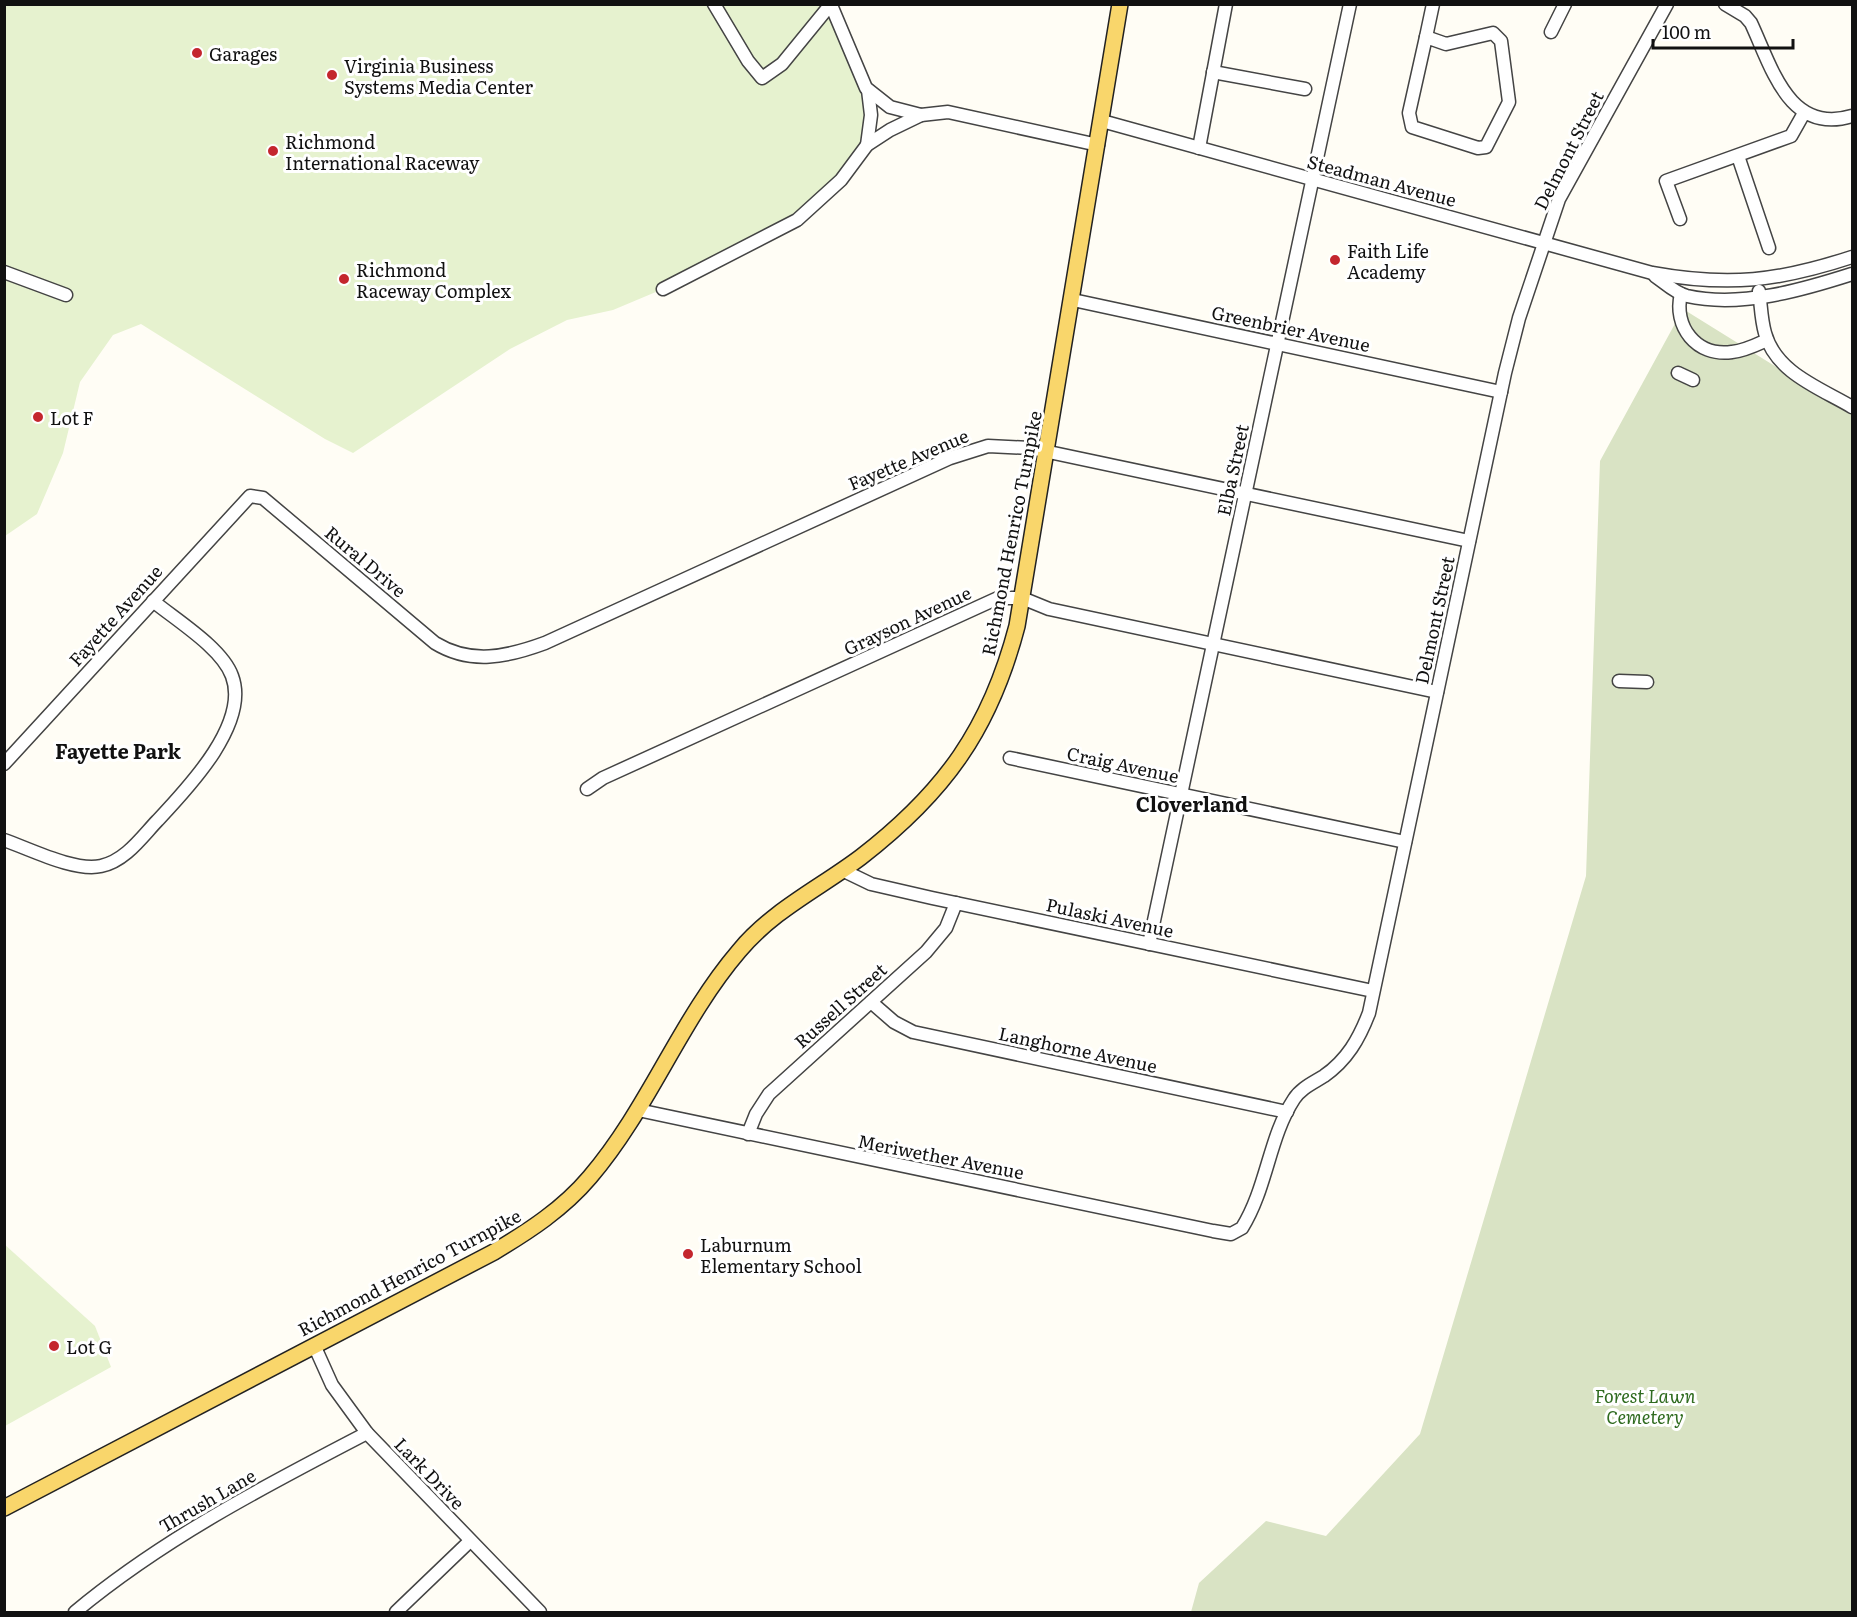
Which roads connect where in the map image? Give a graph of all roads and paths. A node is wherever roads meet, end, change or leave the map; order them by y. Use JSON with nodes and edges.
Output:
{"nodes":[{"id":1,"x":714,"y":4,"type":"edge"},
{"id":2,"x":1120,"y":4,"type":"edge"},
{"id":3,"x":1226,"y":4,"type":"edge"},
{"id":4,"x":1350,"y":4,"type":"edge"},
{"id":5,"x":1433,"y":4,"type":"edge"},
{"id":6,"x":1565,"y":4,"type":"edge"},
{"id":7,"x":1667,"y":4,"type":"edge"},
{"id":8,"x":1725,"y":4,"type":"edge"},
{"id":9,"x":831,"y":5,"type":"edge"},
{"id":10,"x":1551,"y":32,"type":"dead end"},
{"id":11,"x":1426,"y":37,"type":"junction"},
{"id":12,"x":1213,"y":72,"type":"junction"},
{"id":13,"x":1305,"y":89,"type":"dead end"},
{"id":14,"x":868,"y":90,"type":"junction"},
{"id":15,"x":1804,"y":113,"type":"junction"},
{"id":16,"x":921,"y":115,"type":"junction"},
{"id":17,"x":1852,"y":116,"type":"edge"},
{"id":18,"x":1102,"y":121,"type":"junction"},
{"id":19,"x":867,"y":145,"type":"junction"},
{"id":20,"x":1098,"y":145,"type":"junction"},
{"id":21,"x":1199,"y":148,"type":"junction"},
{"id":22,"x":1738,"y":156,"type":"junction"},
{"id":23,"x":1312,"y":179,"type":"junction"},
{"id":24,"x":1680,"y":219,"type":"dead end"},
{"id":25,"x":1544,"y":244,"type":"junction"},
{"id":26,"x":1769,"y":248,"type":"dead end"},
{"id":27,"x":1852,"y":257,"type":"edge"},
{"id":28,"x":4,"y":272,"type":"edge"},
{"id":29,"x":1652,"y":273,"type":"junction"},
{"id":30,"x":1852,"y":274,"type":"edge"},
{"id":31,"x":1758,"y":280,"type":"junction"},
{"id":32,"x":663,"y":289,"type":"dead end"},
{"id":33,"x":1681,"y":294,"type":"junction"},
{"id":34,"x":66,"y":296,"type":"dead end"},
{"id":35,"x":1760,"y":296,"type":"junction"},
{"id":36,"x":1073,"y":300,"type":"junction"},
{"id":37,"x":1767,"y":340,"type":"junction"},
{"id":38,"x":1277,"y":344,"type":"junction"},
{"id":39,"x":1678,"y":373,"type":"dead end"},
{"id":40,"x":1693,"y":380,"type":"dead end"},
{"id":41,"x":1501,"y":392,"type":"junction"},
{"id":42,"x":1852,"y":407,"type":"edge"},
{"id":43,"x":1047,"y":452,"type":"junction"},
{"id":44,"x":1245,"y":494,"type":"junction"},
{"id":45,"x":254,"y":495,"type":"joint"},
{"id":46,"x":1469,"y":541,"type":"junction"},
{"id":47,"x":1022,"y":598,"type":"junction"},
{"id":48,"x":153,"y":601,"type":"junction"},
{"id":49,"x":1213,"y":645,"type":"junction"},
{"id":50,"x":456,"y":654,"type":"joint"},
{"id":51,"x":1619,"y":681,"type":"dead end"},
{"id":52,"x":1647,"y":682,"type":"dead end"},
{"id":53,"x":1437,"y":692,"type":"junction"},
{"id":54,"x":1010,"y":758,"type":"dead end"},
{"id":55,"x":4,"y":764,"type":"edge"},
{"id":56,"x":587,"y":789,"type":"dead end"},
{"id":57,"x":1180,"y":794,"type":"junction"},
{"id":58,"x":4,"y":840,"type":"edge"},
{"id":59,"x":1405,"y":842,"type":"junction"},
{"id":60,"x":842,"y":870,"type":"junction"},
{"id":61,"x":956,"y":903,"type":"junction"},
{"id":62,"x":1149,"y":944,"type":"junction"},
{"id":63,"x":1373,"y":991,"type":"junction"},
{"id":64,"x":871,"y":1002,"type":"junction"},
{"id":65,"x":638,"y":1110,"type":"junction"},
{"id":66,"x":1287,"y":1112,"type":"junction"},
{"id":67,"x":748,"y":1134,"type":"junction"},
{"id":68,"x":1237,"y":1232,"type":"joint"},
{"id":69,"x":314,"y":1345,"type":"junction"},
{"id":70,"x":367,"y":1433,"type":"junction"},
{"id":71,"x":4,"y":1508,"type":"edge"},
{"id":72,"x":470,"y":1540,"type":"junction"},
{"id":73,"x":75,"y":1612,"type":"edge"},
{"id":74,"x":396,"y":1612,"type":"edge"},
{"id":75,"x":540,"y":1612,"type":"edge"}],
"edges":[{"from":1,"to":9,"type":"street"},
{"from":2,"to":18,"type":"main road","name":"Richmond Henrico Turnpike"},
{"from":3,"to":12,"type":"street"},
{"from":4,"to":23,"type":"street","name":"Elba Street"},
{"from":5,"to":11,"type":"street"},
{"from":6,"to":10,"type":"street"},
{"from":7,"to":25,"type":"street","name":"Delmont Street"},
{"from":8,"to":15,"type":"street"},
{"from":9,"to":14,"type":"street"},
{"from":11,"to":11,"type":"street"},
{"from":12,"to":13,"type":"street"},
{"from":12,"to":21,"type":"street"},
{"from":14,"to":16,"type":"street"},
{"from":14,"to":19,"type":"street"},
{"from":15,"to":17,"type":"street"},
{"from":15,"to":22,"type":"street"},
{"from":16,"to":19,"type":"street"},
{"from":16,"to":20,"type":"street"},
{"from":18,"to":20,"type":"main road","name":"Richmond Henrico Turnpike"},
{"from":18,"to":21,"type":"street","name":"Steadman Avenue"},
{"from":19,"to":32,"type":"street"},
{"from":20,"to":36,"type":"main road","name":"Richmond Henrico Turnpike"},
{"from":21,"to":23,"type":"street","name":"Steadman Avenue"},
{"from":22,"to":24,"type":"street"},
{"from":22,"to":26,"type":"street"},
{"from":23,"to":25,"type":"street","name":"Steadman Avenue"},
{"from":23,"to":38,"type":"street","name":"Elba Street"},
{"from":25,"to":29,"type":"street","name":"Steadman Avenue"},
{"from":25,"to":41,"type":"street","name":"Delmont Street"},
{"from":27,"to":31,"type":"street"},
{"from":28,"to":34,"type":"street"},
{"from":29,"to":31,"type":"street"},
{"from":29,"to":33,"type":"street"},
{"from":30,"to":35,"type":"street"},
{"from":31,"to":35,"type":"street"},
{"from":33,"to":35,"type":"street"},
{"from":33,"to":37,"type":"street"},
{"from":35,"to":37,"type":"street"},
{"from":36,"to":38,"type":"street","name":"Greenbrier Avenue"},
{"from":36,"to":43,"type":"main road","name":"Richmond Henrico Turnpike"},
{"from":37,"to":42,"type":"street"},
{"from":38,"to":41,"type":"street","name":"Greenbrier Avenue"},
{"from":38,"to":44,"type":"street","name":"Elba Street"},
{"from":39,"to":40,"type":"street"},
{"from":41,"to":46,"type":"street","name":"Delmont Street"},
{"from":43,"to":44,"type":"street","name":"Fayette Avenue"},
{"from":43,"to":47,"type":"main road","name":"Richmond Henrico Turnpike"},
{"from":43,"to":50,"type":"street","name":"Fayette Avenue"},
{"from":44,"to":46,"type":"street","name":"Fayette Avenue"},
{"from":44,"to":49,"type":"street","name":"Elba Street"},
{"from":45,"to":48,"type":"street","name":"Fayette Avenue"},
{"from":45,"to":50,"type":"street","name":"Rural Drive"},
{"from":46,"to":53,"type":"street","name":"Delmont Street"},
{"from":47,"to":49,"type":"street","name":"Grayson Avenue"},
{"from":47,"to":56,"type":"street","name":"Grayson Avenue"},
{"from":47,"to":60,"type":"main road","name":"Richmond Henrico Turnpike"},
{"from":48,"to":55,"type":"street","name":"Fayette Avenue"},
{"from":48,"to":58,"type":"street"},
{"from":49,"to":53,"type":"street","name":"Grayson Avenue"},
{"from":49,"to":57,"type":"street","name":"Elba Street"},
{"from":51,"to":52,"type":"street"},
{"from":53,"to":59,"type":"street","name":"Delmont Street"},
{"from":54,"to":57,"type":"street","name":"Craig Avenue"},
{"from":57,"to":59,"type":"street","name":"Craig Avenue"},
{"from":57,"to":62,"type":"street","name":"Elba Street"},
{"from":59,"to":63,"type":"street","name":"Delmont Street"},
{"from":60,"to":61,"type":"street","name":"Pulaski Avenue"},
{"from":60,"to":65,"type":"main road","name":"Richmond Henrico Turnpike"},
{"from":61,"to":62,"type":"street","name":"Pulaski Avenue"},
{"from":61,"to":64,"type":"street","name":"Russell Street"},
{"from":62,"to":63,"type":"street","name":"Pulaski Avenue"},
{"from":63,"to":66,"type":"street","name":"Delmont Street"},
{"from":64,"to":66,"type":"street","name":"Langhorne Avenue"},
{"from":64,"to":67,"type":"street","name":"Russell Street"},
{"from":65,"to":67,"type":"street","name":"Meriwether Avenue"},
{"from":65,"to":69,"type":"main road","name":"Richmond Henrico Turnpike"},
{"from":66,"to":68,"type":"street","name":"Delmont Street"},
{"from":67,"to":68,"type":"street","name":"Meriwether Avenue"},
{"from":69,"to":70,"type":"street","name":"Lark Drive"},
{"from":69,"to":71,"type":"main road","name":"Richmond Henrico Turnpike"},
{"from":70,"to":72,"type":"street","name":"Lark Drive"},
{"from":70,"to":73,"type":"street","name":"Thrush Lane"},
{"from":72,"to":74,"type":"street"},
{"from":72,"to":75,"type":"street","name":"Lark Drive"}]}
